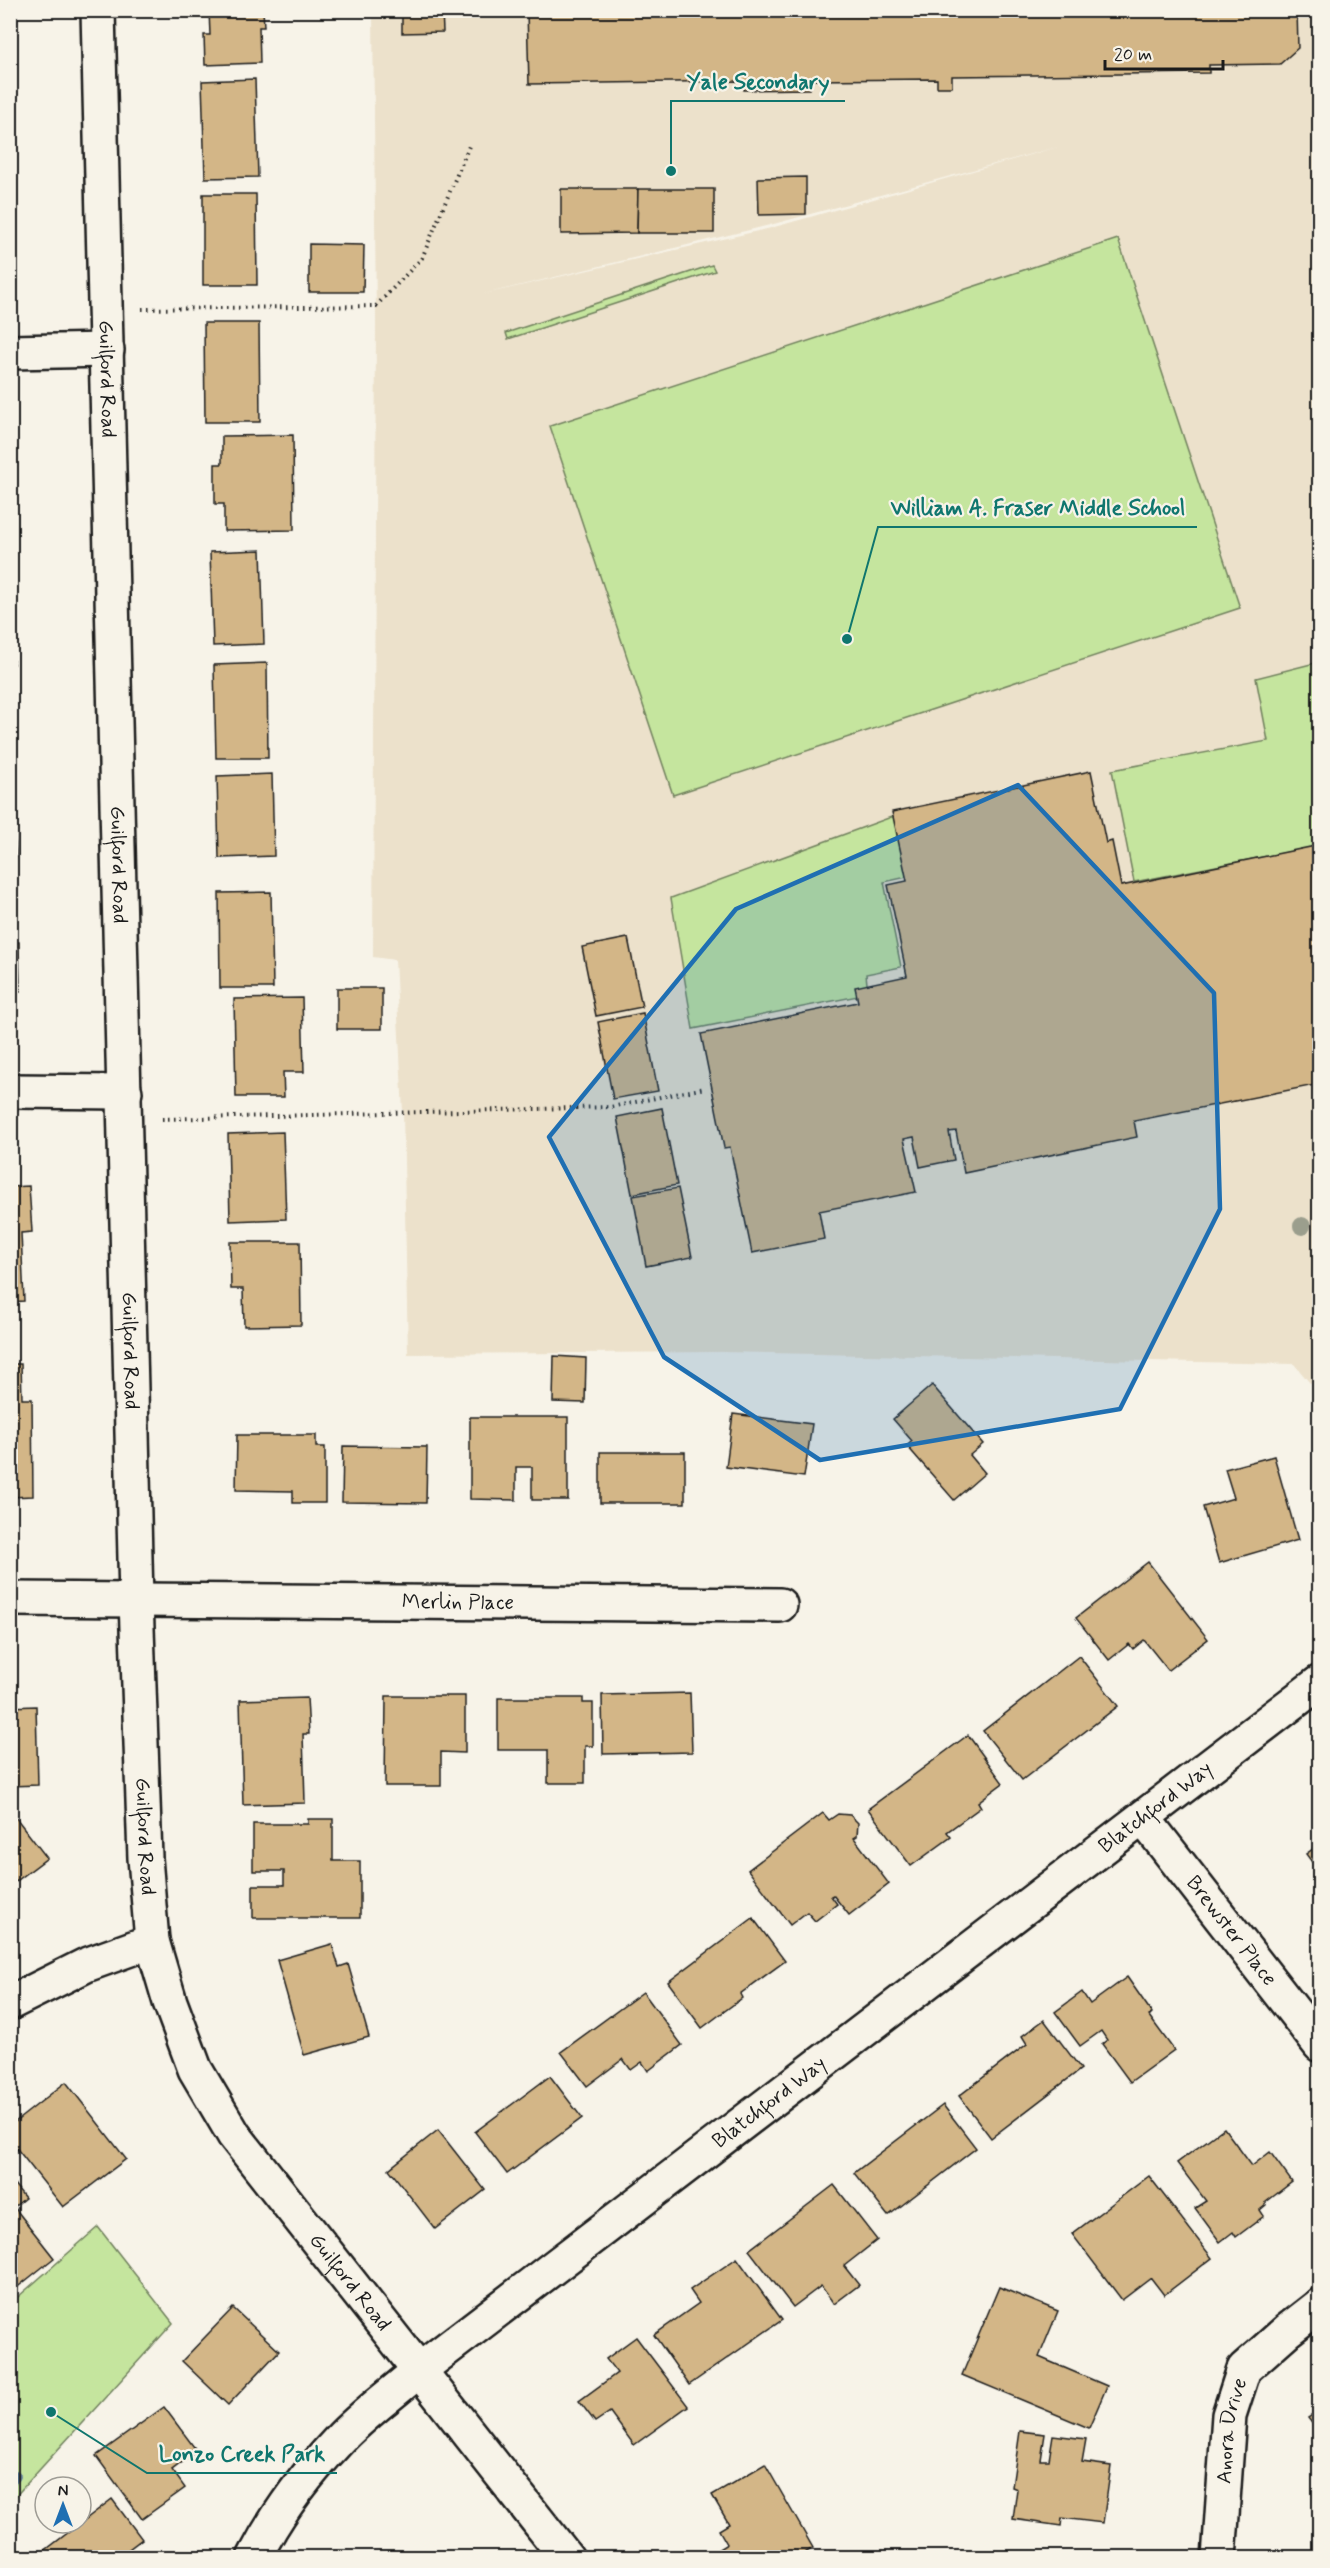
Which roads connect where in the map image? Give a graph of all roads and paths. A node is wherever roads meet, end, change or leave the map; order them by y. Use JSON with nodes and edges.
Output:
{"nodes":[{"id":1,"x":98,"y":10,"type":"edge"},
{"id":2,"x":470,"y":146,"type":"dead end"},
{"id":3,"x":106,"y":309,"type":"junction"},
{"id":4,"x":107,"y":350,"type":"junction"},
{"id":5,"x":10,"y":352,"type":"edge"},
{"id":6,"x":705,"y":1088,"type":"dead end"},
{"id":7,"x":10,"y":1091,"type":"edge"},
{"id":8,"x":125,"y":1106,"type":"junction"},
{"id":9,"x":10,"y":1599,"type":"edge"},
{"id":10,"x":136,"y":1600,"type":"junction"},
{"id":11,"x":780,"y":1605,"type":"dead end"},
{"id":12,"x":1320,"y":1682,"type":"edge"},
{"id":13,"x":1144,"y":1819,"type":"junction"},
{"id":14,"x":152,"y":1941,"type":"junction"},
{"id":15,"x":10,"y":2003,"type":"edge"},
{"id":16,"x":1320,"y":2045,"type":"edge"},
{"id":17,"x":1320,"y":2305,"type":"edge"},
{"id":18,"x":418,"y":2371,"type":"junction"},
{"id":19,"x":254,"y":2558,"type":"edge"},
{"id":20,"x":567,"y":2558,"type":"edge"},
{"id":21,"x":1219,"y":2558,"type":"edge"}],
"edges":[{"from":1,"to":3,"type":"street","name":"Guilford Road"},
{"from":2,"to":3,"type":"path"},
{"from":3,"to":4,"type":"street","name":"Guilford Road"},
{"from":4,"to":5,"type":"street"},
{"from":4,"to":8,"type":"street","name":"Guilford Road"},
{"from":6,"to":8,"type":"path"},
{"from":7,"to":8,"type":"street"},
{"from":8,"to":10,"type":"street","name":"Guilford Road"},
{"from":9,"to":10,"type":"street","name":"Merlin Place"},
{"from":10,"to":11,"type":"street","name":"Merlin Place"},
{"from":10,"to":14,"type":"street","name":"Guilford Road"},
{"from":12,"to":13,"type":"street","name":"Blatchford Way"},
{"from":13,"to":16,"type":"street","name":"Brewster Place"},
{"from":13,"to":18,"type":"street","name":"Blatchford Way"},
{"from":14,"to":15,"type":"street"},
{"from":14,"to":18,"type":"street","name":"Guilford Road"},
{"from":17,"to":21,"type":"street","name":"Anora Drive"},
{"from":18,"to":19,"type":"street","name":"Blatchford Way"},
{"from":18,"to":20,"type":"street","name":"Guilford Road"}]}
